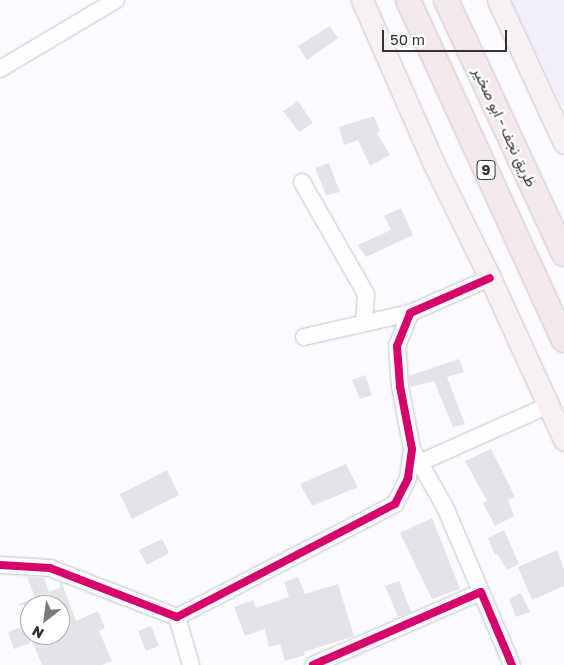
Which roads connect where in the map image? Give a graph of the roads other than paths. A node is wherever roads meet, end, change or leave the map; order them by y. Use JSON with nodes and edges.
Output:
{"nodes":[{"id":1,"x":116,"y":0,"type":"edge"},
{"id":2,"x":362,"y":0,"type":"edge"},
{"id":3,"x":408,"y":0,"type":"edge"},
{"id":4,"x":446,"y":0,"type":"edge"},
{"id":5,"x":498,"y":0,"type":"edge"},
{"id":6,"x":0,"y":69,"type":"edge"},
{"id":7,"x":564,"y":143,"type":"edge"},
{"id":8,"x":302,"y":182,"type":"dead end"},
{"id":9,"x":564,"y":254,"type":"edge"},
{"id":10,"x":490,"y":278,"type":"junction"},
{"id":11,"x":410,"y":313,"type":"junction"},
{"id":12,"x":364,"y":324,"type":"junction"},
{"id":13,"x":304,"y":337,"type":"dead end"},
{"id":14,"x":564,"y":340,"type":"edge"},
{"id":15,"x":549,"y":405,"type":"junction"},
{"id":16,"x":564,"y":440,"type":"edge"},
{"id":17,"x":415,"y":456,"type":"junction"},
{"id":18,"x":0,"y":565,"type":"edge"},
{"id":19,"x":481,"y":592,"type":"junction"},
{"id":20,"x":176,"y":617,"type":"junction"},
{"id":21,"x":191,"y":665,"type":"edge"},
{"id":22,"x":313,"y":665,"type":"edge"},
{"id":23,"x":512,"y":665,"type":"edge"}],
"edges":[{"from":1,"to":6,"type":"street"},
{"from":2,"to":10,"type":"main road"},
{"from":3,"to":14,"type":"highway","number":"9"},
{"from":4,"to":9,"type":"highway","name":"طريق نجف - ابو صخير","number":"9"},
{"from":5,"to":7,"type":"main road"},
{"from":8,"to":12,"type":"street"},
{"from":10,"to":11,"type":"street"},
{"from":10,"to":15,"type":"main road"},
{"from":11,"to":12,"type":"street"},
{"from":11,"to":17,"type":"street"},
{"from":12,"to":13,"type":"street"},
{"from":15,"to":16,"type":"main road"},
{"from":15,"to":17,"type":"street"},
{"from":17,"to":19,"type":"street"},
{"from":17,"to":20,"type":"street"},
{"from":18,"to":20,"type":"street"},
{"from":19,"to":22,"type":"street"},
{"from":19,"to":23,"type":"street"},
{"from":20,"to":21,"type":"street"}]}
